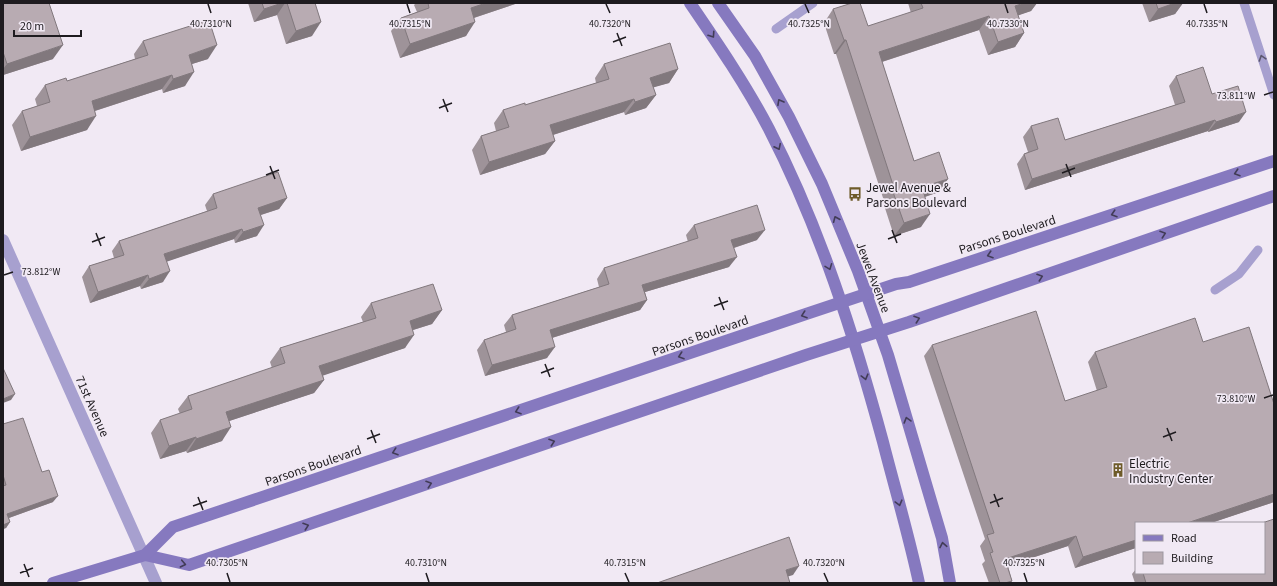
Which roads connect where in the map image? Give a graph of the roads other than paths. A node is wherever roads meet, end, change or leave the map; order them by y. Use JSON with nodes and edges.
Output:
{"nodes":[{"id":1,"x":690,"y":3,"type":"edge"},
{"id":2,"x":718,"y":3,"type":"edge"},
{"id":3,"x":814,"y":3,"type":"edge"},
{"id":4,"x":1244,"y":3,"type":"edge"},
{"id":5,"x":776,"y":29,"type":"dead end"},
{"id":6,"x":1274,"y":95,"type":"edge"},
{"id":7,"x":1274,"y":161,"type":"edge"},
{"id":8,"x":1274,"y":196,"type":"edge"},
{"id":9,"x":3,"y":240,"type":"edge"},
{"id":10,"x":1258,"y":250,"type":"dead end"},
{"id":11,"x":1215,"y":290,"type":"dead end"},
{"id":12,"x":867,"y":294,"type":"junction"},
{"id":13,"x":841,"y":302,"type":"junction"},
{"id":14,"x":880,"y":332,"type":"junction"},
{"id":15,"x":854,"y":340,"type":"junction"},
{"id":16,"x":144,"y":555,"type":"junction"},
{"id":17,"x":53,"y":583,"type":"edge"},
{"id":18,"x":156,"y":583,"type":"edge"},
{"id":19,"x":919,"y":583,"type":"edge"},
{"id":20,"x":950,"y":583,"type":"edge"}],
"edges":[{"from":1,"to":13,"type":"street","one_way":true},
{"from":12,"to":2,"type":"street","name":"Jewel Avenue","one_way":true},
{"from":3,"to":5,"type":"lane"},
{"from":6,"to":4,"type":"lane","one_way":true},
{"from":7,"to":12,"type":"street","name":"Parsons Boulevard","one_way":true},
{"from":14,"to":8,"type":"street","name":"Parsons Boulevard","one_way":true},
{"from":9,"to":16,"type":"street","name":"71st Avenue"},
{"from":10,"to":11,"type":"lane"},
{"from":12,"to":13,"type":"street","name":"Parsons Boulevard"},
{"from":12,"to":14,"type":"street","name":"Jewel Avenue"},
{"from":13,"to":15,"type":"street"},
{"from":13,"to":16,"type":"street","name":"Parsons Boulevard","one_way":true},
{"from":14,"to":15,"type":"street","name":"Parsons Boulevard"},
{"from":20,"to":14,"type":"street","name":"Jewel Avenue","one_way":true},
{"from":16,"to":15,"type":"street","name":"Parsons Boulevard","one_way":true},
{"from":15,"to":19,"type":"street","one_way":true},
{"from":16,"to":17,"type":"street","name":"Parsons Boulevard"},
{"from":16,"to":18,"type":"street","name":"71st Avenue"}]}
